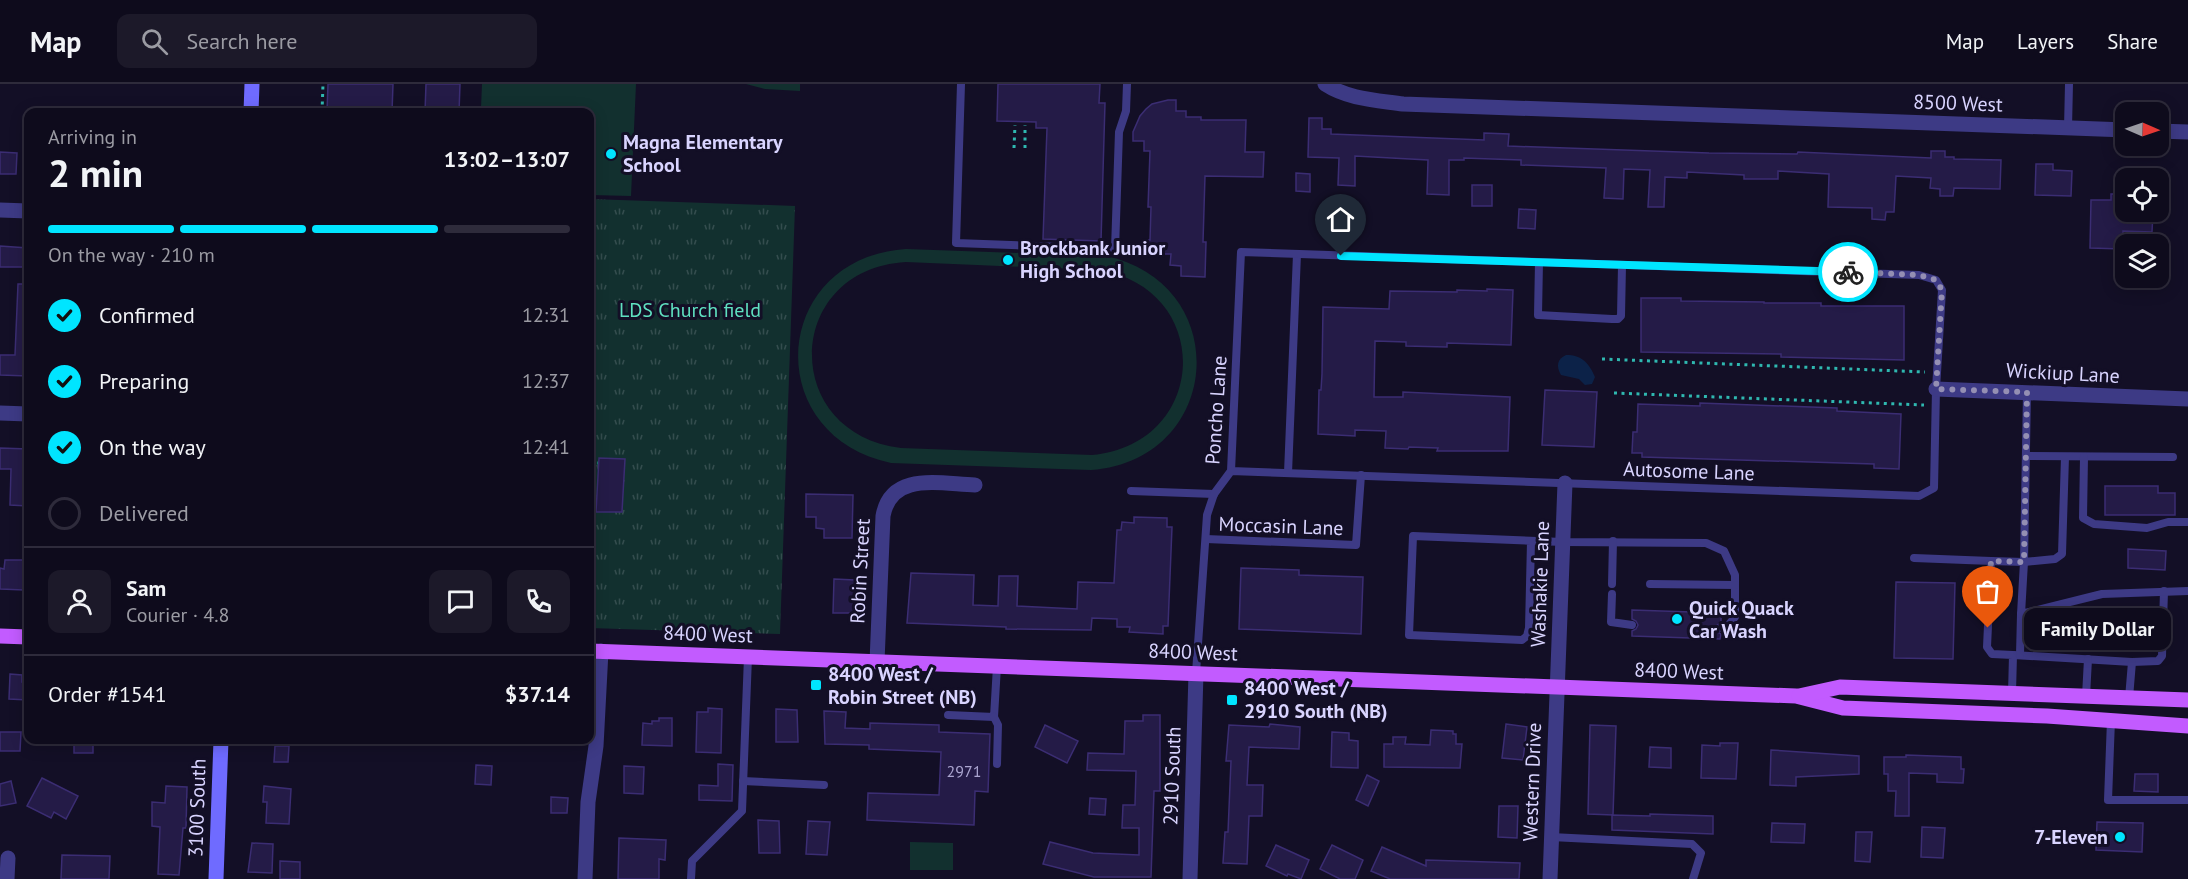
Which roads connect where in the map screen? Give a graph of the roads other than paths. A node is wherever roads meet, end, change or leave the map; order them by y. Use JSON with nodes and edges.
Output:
{"nodes":[{"id":1,"x":252,"y":84,"type":"edge"},
{"id":2,"x":961,"y":84,"type":"edge"},
{"id":3,"x":1127,"y":84,"type":"edge"},
{"id":4,"x":1325,"y":84,"type":"edge"},
{"id":5,"x":2069,"y":84,"type":"edge"},
{"id":6,"x":251,"y":108,"type":"edge"},
{"id":7,"x":2068,"y":128,"type":"junction"},
{"id":8,"x":2115,"y":130,"type":"edge"},
{"id":9,"x":2169,"y":131,"type":"edge"},
{"id":10,"x":2188,"y":132,"type":"edge"},
{"id":11,"x":0,"y":210,"type":"edge"},
{"id":12,"x":24,"y":211,"type":"edge"},
{"id":13,"x":1297,"y":254,"type":"junction"},
{"id":14,"x":1539,"y":262,"type":"junction"},
{"id":15,"x":1622,"y":265,"type":"junction"},
{"id":16,"x":1936,"y":389,"type":"junction"},
{"id":17,"x":2027,"y":392,"type":"junction"},
{"id":18,"x":2188,"y":399,"type":"edge"},
{"id":19,"x":0,"y":413,"type":"edge"},
{"id":20,"x":24,"y":414,"type":"edge"},
{"id":21,"x":2026,"y":456,"type":"junction"},
{"id":22,"x":2066,"y":457,"type":"junction"},
{"id":23,"x":2084,"y":457,"type":"junction"},
{"id":24,"x":2173,"y":458,"type":"dead end"},
{"id":25,"x":1231,"y":471,"type":"junction"},
{"id":26,"x":1288,"y":472,"type":"junction"},
{"id":27,"x":1361,"y":475,"type":"junction"},
{"id":28,"x":1565,"y":483,"type":"junction"},
{"id":29,"x":975,"y":485,"type":"dead end"},
{"id":30,"x":1131,"y":491,"type":"dead end"},
{"id":31,"x":1215,"y":494,"type":"junction"},
{"id":32,"x":2188,"y":522,"type":"edge"},
{"id":33,"x":1206,"y":539,"type":"junction"},
{"id":34,"x":1532,"y":541,"type":"junction"},
{"id":35,"x":1613,"y":541,"type":"junction"},
{"id":36,"x":1563,"y":542,"type":"junction"},
{"id":37,"x":1914,"y":558,"type":"dead end"},
{"id":38,"x":1991,"y":561,"type":"junction"},
{"id":39,"x":2024,"y":562,"type":"junction"},
{"id":40,"x":1612,"y":584,"type":"dead end"},
{"id":41,"x":1650,"y":584,"type":"dead end"},
{"id":42,"x":1735,"y":585,"type":"junction"},
{"id":43,"x":2164,"y":591,"type":"junction"},
{"id":44,"x":2188,"y":591,"type":"edge"},
{"id":45,"x":1612,"y":594,"type":"dead end"},
{"id":46,"x":2021,"y":614,"type":"junction"},
{"id":47,"x":1632,"y":625,"type":"dead end"},
{"id":48,"x":1721,"y":628,"type":"dead end"},
{"id":49,"x":0,"y":636,"type":"edge"},
{"id":50,"x":24,"y":637,"type":"edge"},
{"id":51,"x":595,"y":651,"type":"edge"},
{"id":52,"x":2017,"y":655,"type":"junction"},
{"id":53,"x":748,"y":657,"type":"junction"},
{"id":54,"x":2088,"y":659,"type":"junction"},
{"id":55,"x":877,"y":662,"type":"junction"},
{"id":56,"x":2132,"y":662,"type":"junction"},
{"id":57,"x":997,"y":666,"type":"junction"},
{"id":58,"x":1196,"y":674,"type":"junction"},
{"id":59,"x":1557,"y":687,"type":"junction"},
{"id":60,"x":2012,"y":693,"type":"junction"},
{"id":61,"x":1796,"y":696,"type":"junction"},
{"id":62,"x":2086,"y":696,"type":"junction"},
{"id":63,"x":2129,"y":698,"type":"junction"},
{"id":64,"x":2188,"y":700,"type":"edge"},
{"id":65,"x":948,"y":715,"type":"dead end"},
{"id":66,"x":994,"y":717,"type":"junction"},
{"id":67,"x":2111,"y":720,"type":"junction"},
{"id":68,"x":2188,"y":726,"type":"edge"},
{"id":69,"x":221,"y":744,"type":"edge"},
{"id":70,"x":997,"y":764,"type":"dead end"},
{"id":71,"x":743,"y":781,"type":"junction"},
{"id":72,"x":824,"y":785,"type":"dead end"},
{"id":73,"x":2188,"y":800,"type":"edge"},
{"id":74,"x":1551,"y":837,"type":"junction"},
{"id":75,"x":8,"y":858,"type":"dead end"},
{"id":76,"x":7,"y":879,"type":"edge"},
{"id":77,"x":216,"y":879,"type":"edge"},
{"id":78,"x":585,"y":879,"type":"edge"},
{"id":79,"x":691,"y":879,"type":"edge"},
{"id":80,"x":1190,"y":879,"type":"edge"},
{"id":81,"x":1550,"y":879,"type":"edge"},
{"id":82,"x":1693,"y":879,"type":"edge"}],
"edges":[{"from":1,"to":6,"type":"street"},
{"from":2,"to":3,"type":"lane"},
{"from":4,"to":7,"type":"street","name":"8500 West"},
{"from":5,"to":7,"type":"lane"},
{"from":7,"to":8,"type":"street","name":"8500 West"},
{"from":9,"to":10,"type":"street"},
{"from":11,"to":12,"type":"street"},
{"from":13,"to":14,"type":"lane"},
{"from":13,"to":25,"type":"lane","name":"Poncho Lane"},
{"from":13,"to":26,"type":"lane"},
{"from":14,"to":15,"type":"lane"},
{"from":14,"to":15,"type":"lane"},
{"from":15,"to":16,"type":"lane","name":"Autosome Lane"},
{"from":16,"to":17,"type":"street","name":"Wickiup Lane"},
{"from":16,"to":28,"type":"lane","name":"Autosome Lane"},
{"from":17,"to":18,"type":"street","name":"Wickiup Lane"},
{"from":17,"to":21,"type":"lane"},
{"from":19,"to":20,"type":"street"},
{"from":21,"to":22,"type":"lane"},
{"from":21,"to":39,"type":"lane"},
{"from":22,"to":23,"type":"lane"},
{"from":22,"to":39,"type":"lane"},
{"from":23,"to":24,"type":"lane"},
{"from":23,"to":32,"type":"lane"},
{"from":25,"to":26,"type":"lane","name":"Autosome Lane"},
{"from":25,"to":31,"type":"lane","name":"Poncho Lane"},
{"from":26,"to":27,"type":"lane","name":"Autosome Lane"},
{"from":27,"to":28,"type":"lane","name":"Autosome Lane"},
{"from":27,"to":33,"type":"lane","name":"Moccasin Lane"},
{"from":28,"to":36,"type":"street","name":"Washakie Lane"},
{"from":29,"to":55,"type":"street","name":"Robin Street"},
{"from":30,"to":31,"type":"lane"},
{"from":31,"to":33,"type":"lane","name":"Poncho Lane"},
{"from":33,"to":58,"type":"lane","name":"Poncho Lane"},
{"from":34,"to":34,"type":"lane"},
{"from":34,"to":36,"type":"lane"},
{"from":35,"to":36,"type":"lane"},
{"from":35,"to":40,"type":"lane"},
{"from":35,"to":42,"type":"lane"},
{"from":36,"to":59,"type":"street","name":"Washakie Lane"},
{"from":37,"to":38,"type":"lane"},
{"from":38,"to":39,"type":"lane"},
{"from":38,"to":52,"type":"lane"},
{"from":39,"to":46,"type":"lane"},
{"from":41,"to":42,"type":"lane"},
{"from":42,"to":48,"type":"lane"},
{"from":43,"to":44,"type":"lane"},
{"from":43,"to":46,"type":"lane"},
{"from":43,"to":56,"type":"lane"},
{"from":45,"to":47,"type":"lane"},
{"from":46,"to":52,"type":"lane"},
{"from":49,"to":50,"type":"main road"},
{"from":51,"to":53,"type":"main road","name":"8400 West"},
{"from":51,"to":78,"type":"street"},
{"from":52,"to":54,"type":"lane"},
{"from":52,"to":60,"type":"lane"},
{"from":53,"to":55,"type":"main road","name":"8400 West"},
{"from":53,"to":71,"type":"lane"},
{"from":54,"to":56,"type":"lane"},
{"from":54,"to":62,"type":"lane"},
{"from":55,"to":57,"type":"main road","name":"8400 West"},
{"from":56,"to":63,"type":"lane"},
{"from":57,"to":58,"type":"main road","name":"8400 West"},
{"from":57,"to":66,"type":"lane"},
{"from":58,"to":59,"type":"main road","name":"8400 West"},
{"from":58,"to":80,"type":"street","name":"2910 South"},
{"from":59,"to":61,"type":"main road","name":"8400 West"},
{"from":59,"to":74,"type":"street","name":"Western Drive"},
{"from":60,"to":61,"type":"main road","name":"8400 West"},
{"from":60,"to":62,"type":"main road","name":"8400 West"},
{"from":61,"to":67,"type":"main road","name":"8400 West"},
{"from":62,"to":63,"type":"main road","name":"8400 West"},
{"from":63,"to":64,"type":"main road","name":"8400 West"},
{"from":65,"to":66,"type":"lane"},
{"from":66,"to":70,"type":"lane"},
{"from":67,"to":68,"type":"main road","name":"8400 West"},
{"from":67,"to":73,"type":"lane"},
{"from":69,"to":77,"type":"street","name":"3100 South"},
{"from":71,"to":72,"type":"lane"},
{"from":71,"to":79,"type":"lane"},
{"from":74,"to":81,"type":"street","name":"Western Drive"},
{"from":74,"to":82,"type":"lane"},
{"from":75,"to":76,"type":"street"}]}
